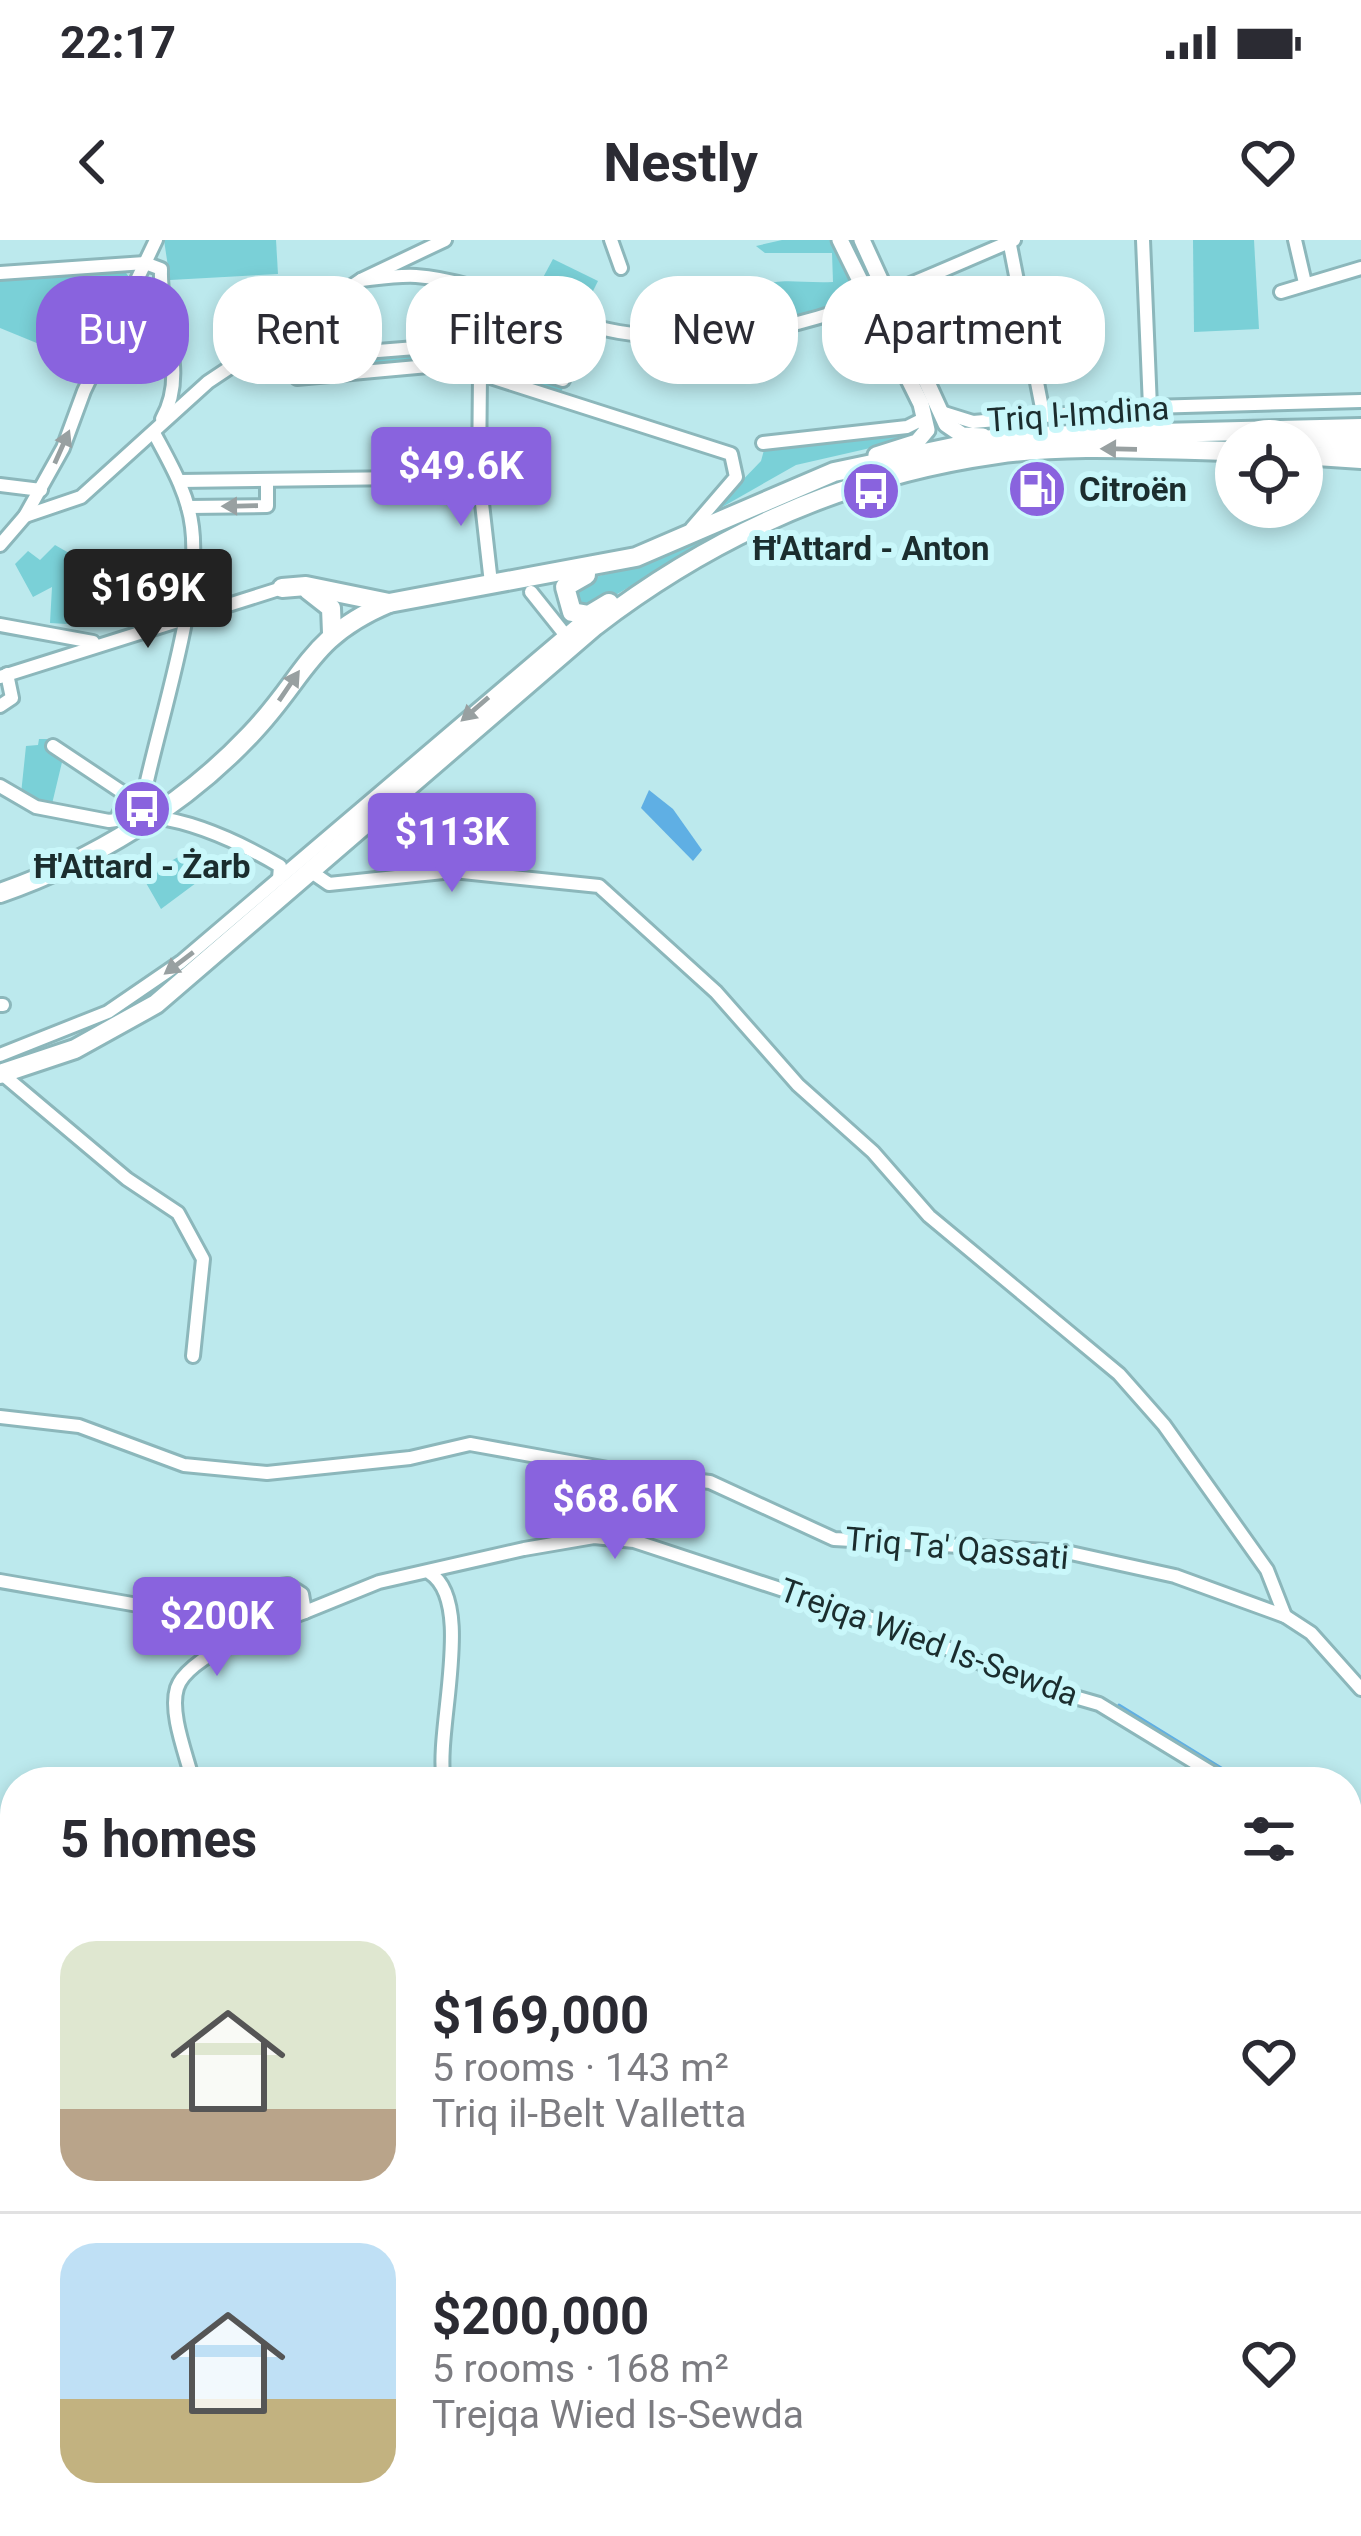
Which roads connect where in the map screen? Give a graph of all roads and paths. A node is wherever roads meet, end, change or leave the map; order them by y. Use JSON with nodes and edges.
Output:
{"nodes":[{"id":1,"x":156,"y":240,"type":"edge"},
{"id":2,"x":611,"y":240,"type":"edge"},
{"id":3,"x":840,"y":240,"type":"edge"},
{"id":4,"x":862,"y":240,"type":"edge"},
{"id":5,"x":1011,"y":240,"type":"edge"},
{"id":6,"x":1143,"y":240,"type":"edge"},
{"id":7,"x":1295,"y":240,"type":"edge"},
{"id":8,"x":437,"y":242,"type":"edge"},
{"id":9,"x":139,"y":268,"type":"junction"},
{"id":10,"x":621,"y":268,"type":"dead end"},
{"id":11,"x":1361,"y":268,"type":"edge"},
{"id":12,"x":0,"y":272,"type":"edge"},
{"id":13,"x":369,"y":276,"type":"edge"},
{"id":14,"x":856,"y":276,"type":"edge"},
{"id":15,"x":879,"y":276,"type":"edge"},
{"id":16,"x":929,"y":276,"type":"edge"},
{"id":17,"x":382,"y":279,"type":"edge"},
{"id":18,"x":1305,"y":283,"type":"junction"},
{"id":19,"x":1281,"y":292,"type":"dead end"},
{"id":20,"x":822,"y":320,"type":"edge"},
{"id":21,"x":213,"y":379,"type":"edge"},
{"id":22,"x":480,"y":384,"type":"edge"},
{"id":23,"x":510,"y":384,"type":"edge"},
{"id":24,"x":915,"y":384,"type":"edge"},
{"id":25,"x":921,"y":384,"type":"edge"},
{"id":26,"x":182,"y":391,"type":"junction"},
{"id":27,"x":1361,"y":401,"type":"edge"},
{"id":28,"x":1150,"y":407,"type":"junction"},
{"id":29,"x":1043,"y":413,"type":"junction"},
{"id":30,"x":933,"y":415,"type":"junction"},
{"id":31,"x":1361,"y":428,"type":"edge"},
{"id":32,"x":1323,"y":429,"type":"edge"},
{"id":33,"x":1215,"y":431,"type":"edge"},
{"id":34,"x":154,"y":434,"type":"junction"},
{"id":35,"x":1001,"y":437,"type":"junction"},
{"id":36,"x":1323,"y":439,"type":"edge"},
{"id":37,"x":1361,"y":442,"type":"edge"},
{"id":38,"x":763,"y":443,"type":"dead end"},
{"id":39,"x":1215,"y":451,"type":"edge"},
{"id":40,"x":1323,"y":456,"type":"edge"},
{"id":41,"x":1361,"y":459,"type":"edge"},
{"id":42,"x":834,"y":472,"type":"junction"},
{"id":43,"x":479,"y":477,"type":"junction"},
{"id":44,"x":267,"y":480,"type":"junction"},
{"id":45,"x":179,"y":481,"type":"junction"},
{"id":46,"x":0,"y":485,"type":"edge"},
{"id":47,"x":41,"y":490,"type":"junction"},
{"id":48,"x":188,"y":507,"type":"junction"},
{"id":49,"x":771,"y":515,"type":"junction"},
{"id":50,"x":25,"y":516,"type":"junction"},
{"id":51,"x":677,"y":543,"type":"junction"},
{"id":52,"x":0,"y":545,"type":"edge"},
{"id":53,"x":491,"y":579,"type":"junction"},
{"id":54,"x":565,"y":587,"type":"junction"},
{"id":55,"x":282,"y":588,"type":"junction"},
{"id":56,"x":531,"y":592,"type":"dead end"},
{"id":57,"x":389,"y":603,"type":"junction"},
{"id":58,"x":544,"y":610,"type":"junction"},
{"id":59,"x":184,"y":614,"type":"junction"},
{"id":60,"x":589,"y":614,"type":"junction"},
{"id":61,"x":0,"y":625,"type":"edge"},
{"id":62,"x":562,"y":632,"type":"junction"},
{"id":63,"x":332,"y":633,"type":"junction"},
{"id":64,"x":98,"y":643,"type":"junction"},
{"id":65,"x":4,"y":675,"type":"edge"},
{"id":66,"x":0,"y":706,"type":"edge"},
{"id":67,"x":53,"y":746,"type":"dead end"},
{"id":68,"x":0,"y":786,"type":"edge"},
{"id":69,"x":128,"y":796,"type":"junction"},
{"id":70,"x":148,"y":816,"type":"junction"},
{"id":71,"x":314,"y":873,"type":"junction"},
{"id":72,"x":279,"y":879,"type":"junction"},
{"id":73,"x":0,"y":893,"type":"edge"},
{"id":74,"x":0,"y":1055,"type":"edge"},
{"id":75,"x":0,"y":1074,"type":"edge"},
{"id":76,"x":194,"y":1356,"type":"dead end"},
{"id":77,"x":0,"y":1417,"type":"edge"},
{"id":78,"x":430,"y":1573,"type":"junction"},
{"id":79,"x":0,"y":1581,"type":"edge"},
{"id":80,"x":305,"y":1612,"type":"junction"},
{"id":81,"x":1286,"y":1616,"type":"junction"},
{"id":82,"x":1361,"y":1689,"type":"edge"},
{"id":83,"x":190,"y":1767,"type":"edge"},
{"id":84,"x":445,"y":1767,"type":"edge"},
{"id":85,"x":1202,"y":1767,"type":"edge"}],
"edges":[{"from":1,"to":9,"type":"street"},
{"from":2,"to":10,"type":"street"},
{"from":3,"to":14,"type":"main road"},
{"from":4,"to":15,"type":"main road"},
{"from":5,"to":16,"type":"street"},
{"from":5,"to":29,"type":"street"},
{"from":6,"to":28,"type":"street"},
{"from":7,"to":18,"type":"street"},
{"from":8,"to":13,"type":"street"},
{"from":9,"to":12,"type":"street"},
{"from":9,"to":26,"type":"street"},
{"from":47,"to":9,"type":"street","one_way":true},
{"from":11,"to":18,"type":"street"},
{"from":17,"to":20,"type":"street"},
{"from":18,"to":19,"type":"street"},
{"from":21,"to":26,"type":"street"},
{"from":22,"to":43,"type":"street"},
{"from":23,"to":51,"type":"street"},
{"from":24,"to":30,"type":"main road"},
{"from":25,"to":30,"type":"main road"},
{"from":26,"to":34,"type":"street"},
{"from":27,"to":28,"type":"street","name":"Triq l-Imdina"},
{"from":28,"to":29,"type":"street","name":"Triq l-Imdina"},
{"from":29,"to":30,"type":"street","name":"Triq l-Imdina"},
{"from":30,"to":35,"type":"main road"},
{"from":30,"to":38,"type":"street","name":"Triq l-Imdina"},
{"from":30,"to":42,"type":"main road"},
{"from":31,"to":32,"type":"highway","name":"Triq l-Imdina"},
{"from":33,"to":35,"type":"highway","name":"Triq l-Imdina"},
{"from":34,"to":45,"type":"street"},
{"from":34,"to":50,"type":"street"},
{"from":35,"to":42,"type":"highway","name":"Triq l-Imdina"},
{"from":36,"to":37,"type":"highway","name":"Triq l-Imdina"},
{"from":39,"to":49,"type":"highway","name":"Triq l-Imdina","one_way":true},
{"from":40,"to":41,"type":"highway"},
{"from":42,"to":51,"type":"highway","name":"Triq l-Imdina"},
{"from":43,"to":44,"type":"street"},
{"from":43,"to":53,"type":"street"},
{"from":44,"to":45,"type":"street"},
{"from":44,"to":48,"type":"street","one_way":true},
{"from":45,"to":48,"type":"street"},
{"from":46,"to":47,"type":"street"},
{"from":47,"to":50,"type":"street"},
{"from":48,"to":59,"type":"street"},
{"from":49,"to":60,"type":"highway"},
{"from":49,"to":71,"type":"highway"},
{"from":50,"to":52,"type":"street"},
{"from":51,"to":53,"type":"highway","name":"Triq l-Imdina"},
{"from":51,"to":54,"type":"highway"},
{"from":53,"to":57,"type":"highway","name":"Triq l-Imdina"},
{"from":54,"to":58,"type":"street"},
{"from":54,"to":60,"type":"highway"},
{"from":55,"to":57,"type":"highway"},
{"from":55,"to":59,"type":"street"},
{"from":55,"to":63,"type":"highway"},
{"from":56,"to":58,"type":"street"},
{"from":57,"to":63,"type":"highway"},
{"from":58,"to":62,"type":"street"},
{"from":59,"to":64,"type":"street"},
{"from":59,"to":69,"type":"street"},
{"from":60,"to":62,"type":"street"},
{"from":61,"to":64,"type":"street"},
{"from":62,"to":72,"type":"street","one_way":true},
{"from":70,"to":63,"type":"highway","one_way":true},
{"from":64,"to":65,"type":"street"},
{"from":65,"to":66,"type":"street"},
{"from":67,"to":69,"type":"street"},
{"from":68,"to":69,"type":"street"},
{"from":70,"to":72,"type":"street"},
{"from":70,"to":73,"type":"highway"},
{"from":71,"to":75,"type":"highway"},
{"from":71,"to":81,"type":"street"},
{"from":72,"to":74,"type":"street","one_way":true},
{"from":75,"to":76,"type":"street"},
{"from":77,"to":81,"type":"street","name":"Triq Ta' Qassati"},
{"from":78,"to":80,"type":"street","name":"Trejqa Wied Is-Sewda"},
{"from":78,"to":84,"type":"street"},
{"from":78,"to":85,"type":"street","name":"Trejqa Wied Is-Sewda"},
{"from":79,"to":80,"type":"street"},
{"from":80,"to":83,"type":"street","name":"Trejqa Wied Is-Sewda"},
{"from":81,"to":82,"type":"street"}]}
